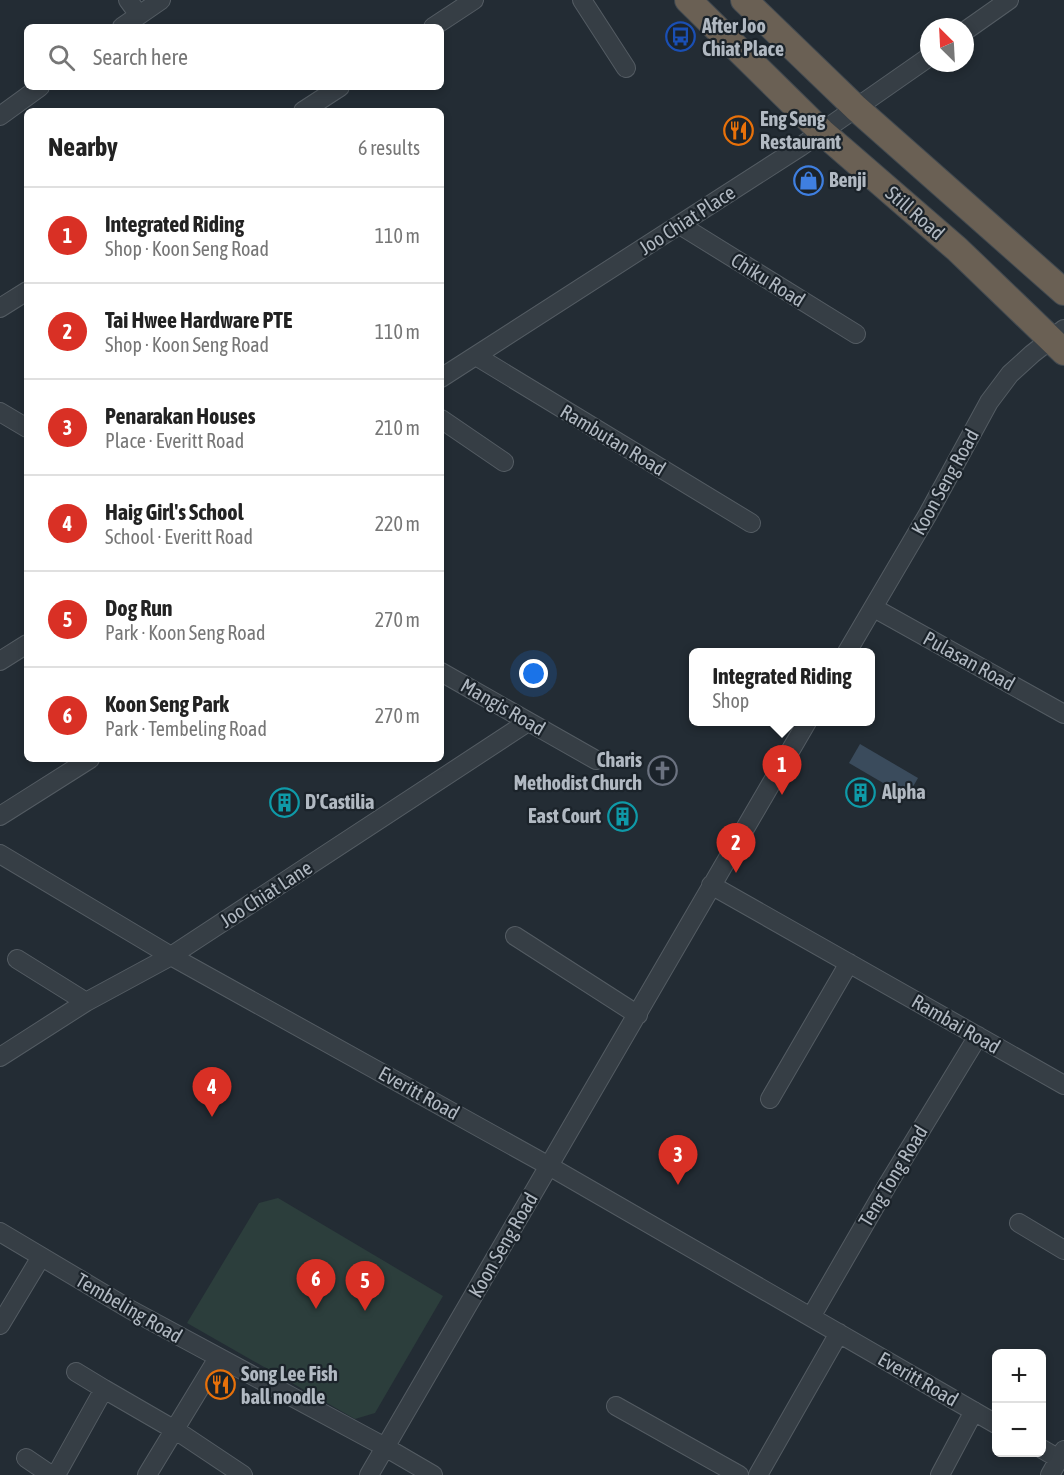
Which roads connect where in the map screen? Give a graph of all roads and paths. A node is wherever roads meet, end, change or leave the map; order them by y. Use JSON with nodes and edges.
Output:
{"nodes":[{"id":1,"x":160,"y":0,"type":"edge"},
{"id":2,"x":474,"y":0,"type":"edge"},
{"id":3,"x":582,"y":0,"type":"edge"},
{"id":4,"x":688,"y":0,"type":"edge"},
{"id":5,"x":744,"y":0,"type":"edge"},
{"id":6,"x":1010,"y":0,"type":"edge"},
{"id":7,"x":134,"y":7,"type":"edge"},
{"id":8,"x":124,"y":24,"type":"edge"},
{"id":9,"x":437,"y":24,"type":"edge"},
{"id":10,"x":974,"y":26,"type":"edge"},
{"id":11,"x":920,"y":63,"type":"edge"},
{"id":12,"x":626,"y":68,"type":"dead end"},
{"id":13,"x":36,"y":90,"type":"edge"},
{"id":14,"x":335,"y":90,"type":"edge"},
{"id":15,"x":308,"y":108,"type":"edge"},
{"id":16,"x":856,"y":108,"type":"junction"},
{"id":17,"x":0,"y":117,"type":"edge"},
{"id":18,"x":822,"y":132,"type":"junction"},
{"id":19,"x":680,"y":225,"type":"junction"},
{"id":20,"x":1064,"y":292,"type":"edge"},
{"id":21,"x":24,"y":293,"type":"edge"},
{"id":22,"x":0,"y":308,"type":"edge"},
{"id":23,"x":856,"y":334,"type":"dead end"},
{"id":24,"x":1059,"y":340,"type":"edge"},
{"id":25,"x":476,"y":356,"type":"junction"},
{"id":26,"x":444,"y":376,"type":"edge"},
{"id":27,"x":0,"y":412,"type":"edge"},
{"id":28,"x":444,"y":422,"type":"edge"},
{"id":29,"x":24,"y":426,"type":"edge"},
{"id":30,"x":504,"y":462,"type":"dead end"},
{"id":31,"x":751,"y":523,"type":"dead end"},
{"id":32,"x":874,"y":608,"type":"junction"},
{"id":33,"x":24,"y":646,"type":"edge"},
{"id":34,"x":849,"y":648,"type":"edge"},
{"id":35,"x":0,"y":662,"type":"edge"},
{"id":36,"x":444,"y":674,"type":"edge"},
{"id":37,"x":1064,"y":714,"type":"edge"},
{"id":38,"x":528,"y":722,"type":"junction"},
{"id":39,"x":805,"y":726,"type":"edge"},
{"id":40,"x":596,"y":760,"type":"dead end"},
{"id":41,"x":85,"y":762,"type":"edge"},
{"id":42,"x":0,"y":816,"type":"edge"},
{"id":43,"x":0,"y":854,"type":"edge"},
{"id":44,"x":711,"y":885,"type":"junction"},
{"id":45,"x":515,"y":936,"type":"dead end"},
{"id":46,"x":171,"y":956,"type":"junction"},
{"id":47,"x":17,"y":959,"type":"dead end"},
{"id":48,"x":849,"y":963,"type":"junction"},
{"id":49,"x":86,"y":1002,"type":"junction"},
{"id":50,"x":638,"y":1015,"type":"junction"},
{"id":51,"x":978,"y":1036,"type":"junction"},
{"id":52,"x":0,"y":1057,"type":"edge"},
{"id":53,"x":1064,"y":1085,"type":"edge"},
{"id":54,"x":770,"y":1099,"type":"dead end"},
{"id":55,"x":549,"y":1166,"type":"junction"},
{"id":56,"x":1019,"y":1223,"type":"dead end"},
{"id":57,"x":0,"y":1232,"type":"edge"},
{"id":58,"x":1064,"y":1250,"type":"edge"},
{"id":59,"x":41,"y":1257,"type":"junction"},
{"id":60,"x":811,"y":1317,"type":"junction"},
{"id":61,"x":0,"y":1325,"type":"edge"},
{"id":62,"x":839,"y":1333,"type":"junction"},
{"id":63,"x":218,"y":1358,"type":"junction"},
{"id":64,"x":76,"y":1372,"type":"dead end"},
{"id":65,"x":104,"y":1389,"type":"junction"},
{"id":66,"x":616,"y":1406,"type":"dead end"},
{"id":67,"x":974,"y":1411,"type":"junction"},
{"id":68,"x":992,"y":1422,"type":"edge"},
{"id":69,"x":174,"y":1430,"type":"junction"},
{"id":70,"x":385,"y":1447,"type":"junction"},
{"id":71,"x":1046,"y":1453,"type":"edge"},
{"id":72,"x":26,"y":1458,"type":"dead end"},
{"id":73,"x":1058,"y":1462,"type":"edge"},
{"id":74,"x":51,"y":1475,"type":"edge"},
{"id":75,"x":56,"y":1475,"type":"edge"},
{"id":76,"x":147,"y":1475,"type":"edge"},
{"id":77,"x":243,"y":1475,"type":"edge"},
{"id":78,"x":369,"y":1475,"type":"edge"},
{"id":79,"x":433,"y":1475,"type":"edge"},
{"id":80,"x":739,"y":1475,"type":"edge"},
{"id":81,"x":758,"y":1475,"type":"edge"},
{"id":82,"x":940,"y":1475,"type":"edge"}],
"edges":[{"from":1,"to":7,"type":"street"},
{"from":2,"to":9,"type":"street"},
{"from":3,"to":12,"type":"street"},
{"from":4,"to":18,"type":"highway","name":"Still Road"},
{"from":5,"to":16,"type":"highway","name":"Still Road"},
{"from":6,"to":10,"type":"street"},
{"from":7,"to":8,"type":"street"},
{"from":11,"to":16,"type":"street","name":"Joo Chiat Place"},
{"from":13,"to":17,"type":"street"},
{"from":14,"to":15,"type":"street"},
{"from":16,"to":18,"type":"street","name":"Joo Chiat Place"},
{"from":16,"to":20,"type":"highway","name":"Still Road"},
{"from":18,"to":19,"type":"street","name":"Joo Chiat Place"},
{"from":18,"to":24,"type":"highway","name":"Still Road"},
{"from":19,"to":23,"type":"street","name":"Chiku Road"},
{"from":19,"to":25,"type":"street","name":"Joo Chiat Place"},
{"from":21,"to":22,"type":"street"},
{"from":24,"to":32,"type":"street","name":"Koon Seng Road"},
{"from":25,"to":26,"type":"street","name":"Joo Chiat Place"},
{"from":25,"to":31,"type":"street","name":"Rambutan Road"},
{"from":27,"to":29,"type":"street"},
{"from":28,"to":30,"type":"street"},
{"from":32,"to":34,"type":"street","name":"Koon Seng Road"},
{"from":32,"to":37,"type":"street","name":"Pulasan Road"},
{"from":33,"to":35,"type":"street"},
{"from":36,"to":38,"type":"street","name":"Mangis Road"},
{"from":38,"to":40,"type":"street","name":"Mangis Road"},
{"from":38,"to":46,"type":"street","name":"Joo Chiat Lane"},
{"from":39,"to":44,"type":"street","name":"Koon Seng Road"},
{"from":41,"to":42,"type":"street"},
{"from":43,"to":46,"type":"street","name":"Everitt Road"},
{"from":44,"to":48,"type":"street","name":"Rambai Road"},
{"from":44,"to":50,"type":"street","name":"Koon Seng Road"},
{"from":45,"to":50,"type":"street"},
{"from":46,"to":49,"type":"street","name":"Joo Chiat Lane"},
{"from":46,"to":55,"type":"street","name":"Everitt Road"},
{"from":47,"to":49,"type":"street"},
{"from":48,"to":51,"type":"street","name":"Rambai Road"},
{"from":48,"to":54,"type":"street"},
{"from":49,"to":52,"type":"street","name":"Joo Chiat Lane"},
{"from":50,"to":55,"type":"street","name":"Koon Seng Road"},
{"from":51,"to":53,"type":"street","name":"Rambai Road"},
{"from":51,"to":60,"type":"street","name":"Teng Tong Road"},
{"from":55,"to":60,"type":"street","name":"Everitt Road"},
{"from":55,"to":70,"type":"street","name":"Koon Seng Road"},
{"from":56,"to":58,"type":"street"},
{"from":57,"to":59,"type":"street","name":"Tembeling Road"},
{"from":59,"to":61,"type":"street"},
{"from":59,"to":63,"type":"street","name":"Tembeling Road"},
{"from":60,"to":62,"type":"street","name":"Everitt Road"},
{"from":62,"to":67,"type":"street","name":"Everitt Road"},
{"from":62,"to":81,"type":"street"},
{"from":63,"to":69,"type":"street"},
{"from":63,"to":70,"type":"street","name":"Tembeling Road"},
{"from":64,"to":65,"type":"street"},
{"from":65,"to":69,"type":"street"},
{"from":65,"to":75,"type":"street"},
{"from":66,"to":80,"type":"street"},
{"from":67,"to":68,"type":"street","name":"Everitt Road"},
{"from":67,"to":82,"type":"street"},
{"from":69,"to":76,"type":"street"},
{"from":69,"to":77,"type":"street"},
{"from":70,"to":78,"type":"street","name":"Koon Seng Road"},
{"from":70,"to":79,"type":"street","name":"Tembeling Road"},
{"from":71,"to":73,"type":"street"},
{"from":72,"to":74,"type":"street"}]}
